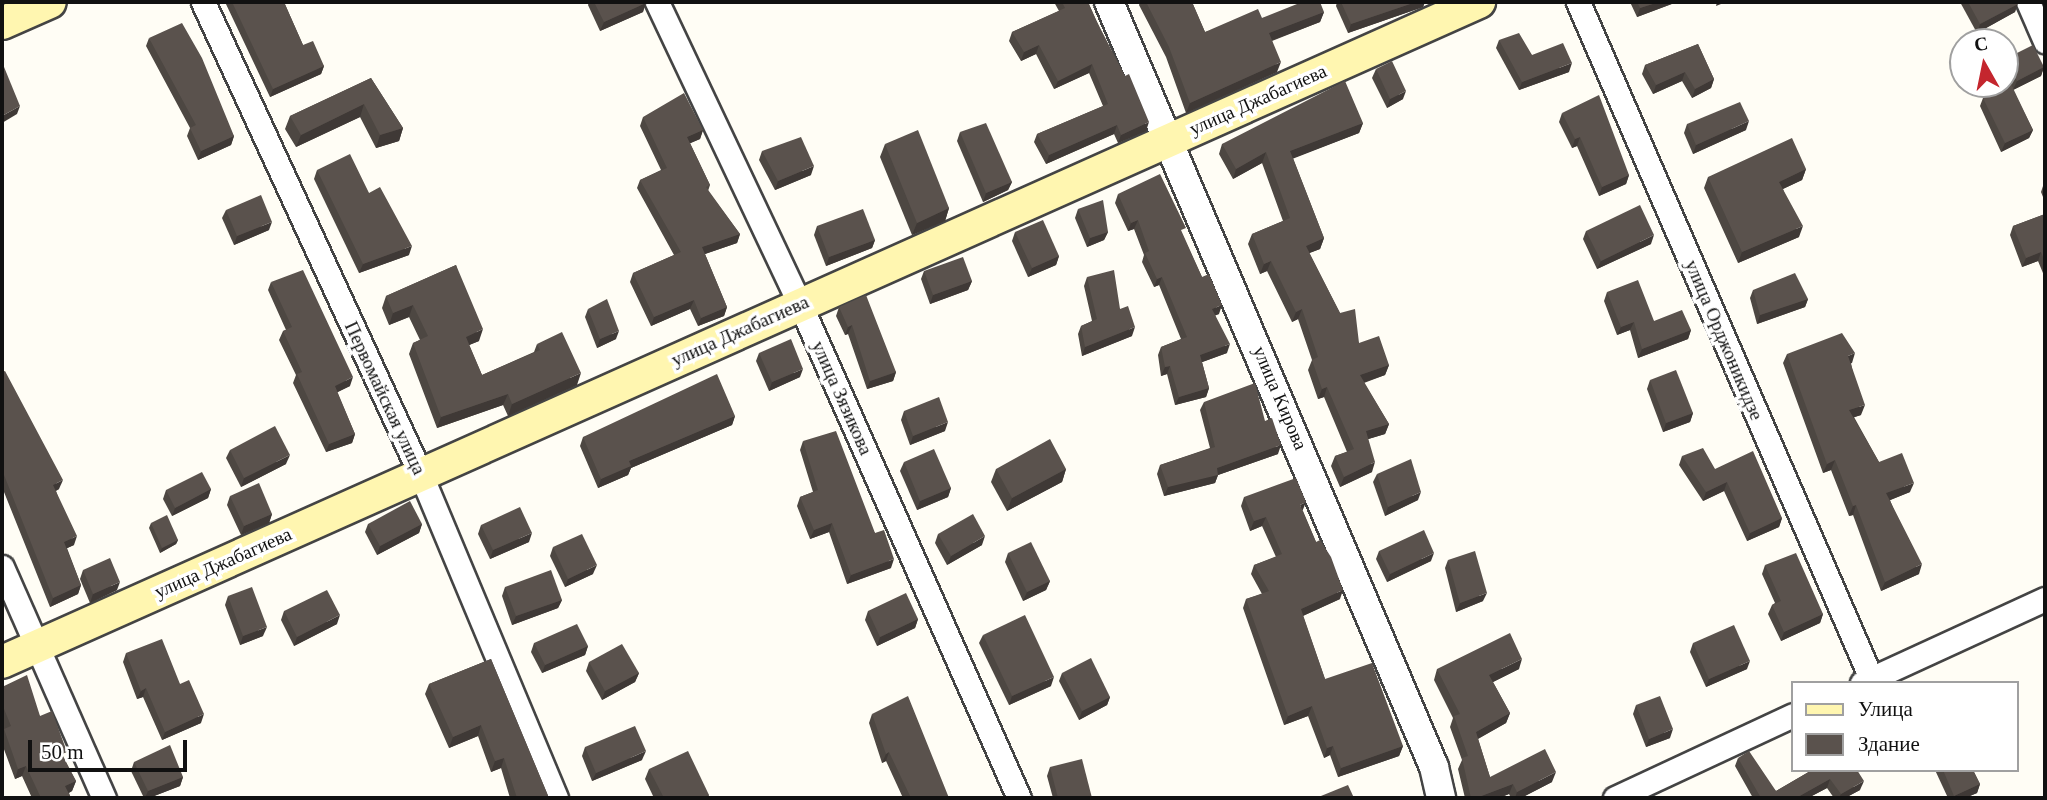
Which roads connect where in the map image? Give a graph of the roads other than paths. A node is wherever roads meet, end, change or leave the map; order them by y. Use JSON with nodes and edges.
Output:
{"nodes":[{"id":1,"x":50,"y":2,"type":"edge"},
{"id":2,"x":203,"y":2,"type":"edge"},
{"id":3,"x":657,"y":2,"type":"edge"},
{"id":4,"x":1109,"y":2,"type":"edge"},
{"id":5,"x":1479,"y":2,"type":"edge"},
{"id":6,"x":1578,"y":2,"type":"edge"},
{"id":7,"x":2028,"y":2,"type":"edge"},
{"id":8,"x":2,"y":23,"type":"edge"},
{"id":9,"x":2045,"y":41,"type":"edge"},
{"id":10,"x":1171,"y":138,"type":"junction"},
{"id":11,"x":800,"y":304,"type":"junction"},
{"id":12,"x":421,"y":475,"type":"junction"},
{"id":13,"x":2,"y":567,"type":"edge"},
{"id":14,"x":2045,"y":599,"type":"edge"},
{"id":15,"x":38,"y":646,"type":"junction"},
{"id":16,"x":2,"y":662,"type":"edge"},
{"id":17,"x":1867,"y":680,"type":"edge"},
{"id":18,"x":1792,"y":715,"type":"edge"},
{"id":19,"x":104,"y":798,"type":"edge"},
{"id":20,"x":556,"y":798,"type":"edge"},
{"id":21,"x":1019,"y":798,"type":"edge"},
{"id":22,"x":1441,"y":798,"type":"edge"},
{"id":23,"x":1615,"y":798,"type":"edge"}],
"edges":[{"from":1,"to":8,"type":"main road"},
{"from":2,"to":12,"type":"street","name":"Первомайская улица"},
{"from":3,"to":11,"type":"street","name":"улица Зязикова"},
{"from":4,"to":10,"type":"street","name":"улица Кирова"},
{"from":5,"to":10,"type":"main road","name":"улица Джабагиева"},
{"from":6,"to":17,"type":"street","name":"улица Орджоникидзе"},
{"from":7,"to":9,"type":"street"},
{"from":10,"to":11,"type":"main road","name":"улица Джабагиева"},
{"from":10,"to":22,"type":"street","name":"улица Кирова"},
{"from":11,"to":12,"type":"main road","name":"улица Джабагиева"},
{"from":11,"to":21,"type":"street","name":"улица Зязикова"},
{"from":12,"to":15,"type":"main road","name":"улица Джабагиева"},
{"from":12,"to":20,"type":"street","name":"Первомайская улица"},
{"from":13,"to":15,"type":"street"},
{"from":14,"to":17,"type":"street"},
{"from":15,"to":16,"type":"main road","name":"улица Джабагиева"},
{"from":15,"to":19,"type":"street"},
{"from":18,"to":23,"type":"street"}]}
